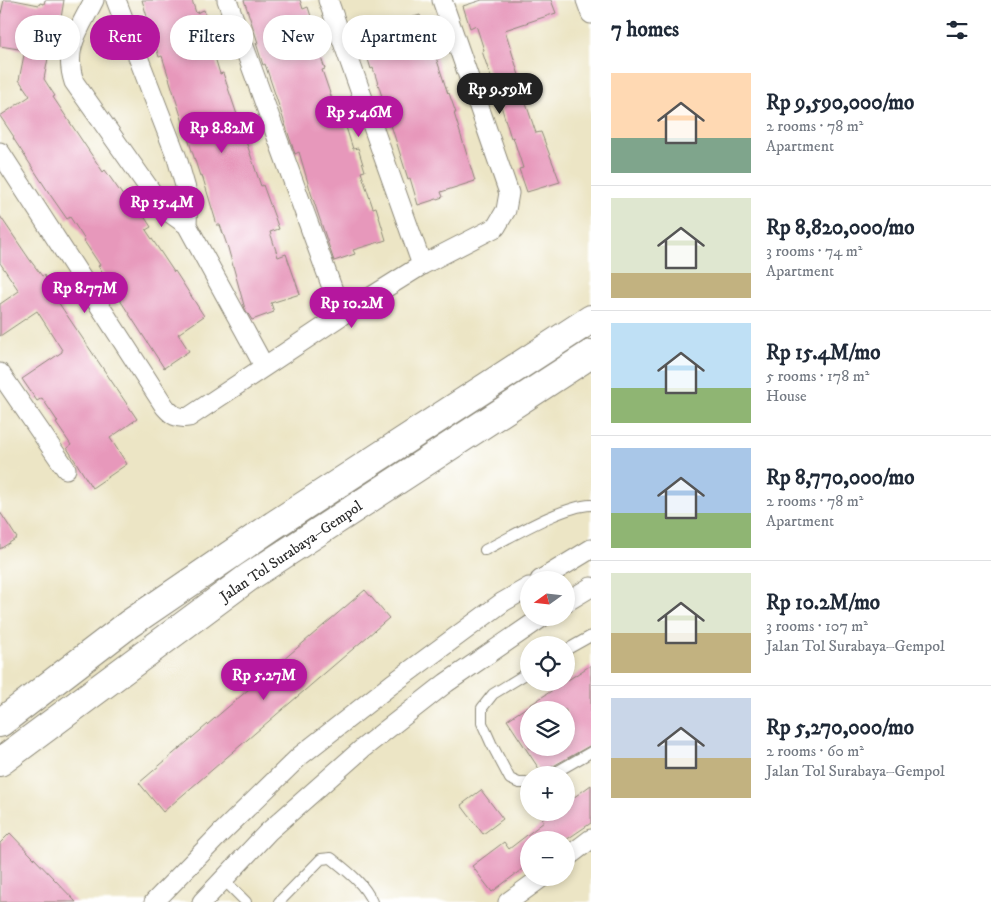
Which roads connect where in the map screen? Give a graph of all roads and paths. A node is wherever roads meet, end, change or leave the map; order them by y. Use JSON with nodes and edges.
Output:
{"nodes":[{"id":1,"x":94,"y":0,"type":"edge"},
{"id":2,"x":116,"y":0,"type":"edge"},
{"id":3,"x":227,"y":0,"type":"edge"},
{"id":4,"x":328,"y":0,"type":"edge"},
{"id":5,"x":442,"y":0,"type":"edge"},
{"id":6,"x":586,"y":0,"type":"edge"},
{"id":7,"x":591,"y":14,"type":"edge"},
{"id":8,"x":0,"y":152,"type":"edge"},
{"id":9,"x":187,"y":225,"type":"junction"},
{"id":10,"x":422,"y":265,"type":"junction"},
{"id":11,"x":342,"y":315,"type":"junction"},
{"id":12,"x":591,"y":319,"type":"edge"},
{"id":13,"x":591,"y":354,"type":"edge"},
{"id":14,"x":264,"y":366,"type":"junction"},
{"id":15,"x":0,"y":373,"type":"edge"},
{"id":16,"x":66,"y":469,"type":"dead end"},
{"id":17,"x":591,"y":505,"type":"edge"},
{"id":18,"x":591,"y":549,"type":"edge"},
{"id":19,"x":485,"y":550,"type":"dead end"},
{"id":20,"x":555,"y":571,"type":"edge"},
{"id":21,"x":591,"y":587,"type":"edge"},
{"id":22,"x":520,"y":592,"type":"edge"},
{"id":23,"x":575,"y":597,"type":"edge"},
{"id":24,"x":528,"y":626,"type":"edge"},
{"id":25,"x":591,"y":636,"type":"edge"},
{"id":26,"x":575,"y":645,"type":"edge"},
{"id":27,"x":520,"y":678,"type":"edge"},
{"id":28,"x":0,"y":722,"type":"edge"},
{"id":29,"x":591,"y":752,"type":"edge"},
{"id":30,"x":0,"y":762,"type":"edge"},
{"id":31,"x":567,"y":766,"type":"edge"},
{"id":32,"x":520,"y":784,"type":"edge"},
{"id":33,"x":591,"y":840,"type":"edge"},
{"id":34,"x":575,"y":852,"type":"edge"},
{"id":35,"x":223,"y":880,"type":"junction"},
{"id":36,"x":530,"y":886,"type":"edge"},
{"id":37,"x":154,"y":902,"type":"edge"},
{"id":38,"x":202,"y":902,"type":"edge"},
{"id":39,"x":246,"y":902,"type":"edge"},
{"id":40,"x":279,"y":902,"type":"edge"},
{"id":41,"x":372,"y":902,"type":"edge"},
{"id":42,"x":508,"y":902,"type":"edge"}],
"edges":[{"from":1,"to":9,"type":"street"},
{"from":2,"to":9,"type":"street"},
{"from":3,"to":11,"type":"street"},
{"from":4,"to":10,"type":"street"},
{"from":5,"to":10,"type":"street"},
{"from":6,"to":7,"type":"street"},
{"from":8,"to":14,"type":"street"},
{"from":9,"to":14,"type":"street"},
{"from":10,"to":11,"type":"street"},
{"from":11,"to":14,"type":"street"},
{"from":12,"to":28,"type":"highway","name":"Jalan Tol Surabaya–Gempol"},
{"from":13,"to":30,"type":"highway","name":"Jalan Tol Surabaya–Gempol"},
{"from":15,"to":16,"type":"street"},
{"from":17,"to":19,"type":"lane"},
{"from":18,"to":20,"type":"street"},
{"from":21,"to":23,"type":"street"},
{"from":22,"to":37,"type":"street"},
{"from":24,"to":35,"type":"street"},
{"from":25,"to":26,"type":"lane"},
{"from":27,"to":32,"type":"lane"},
{"from":29,"to":31,"type":"lane"},
{"from":33,"to":34,"type":"street"},
{"from":35,"to":38,"type":"street"},
{"from":35,"to":39,"type":"lane"},
{"from":36,"to":42,"type":"street"},
{"from":40,"to":41,"type":"lane"}]}
